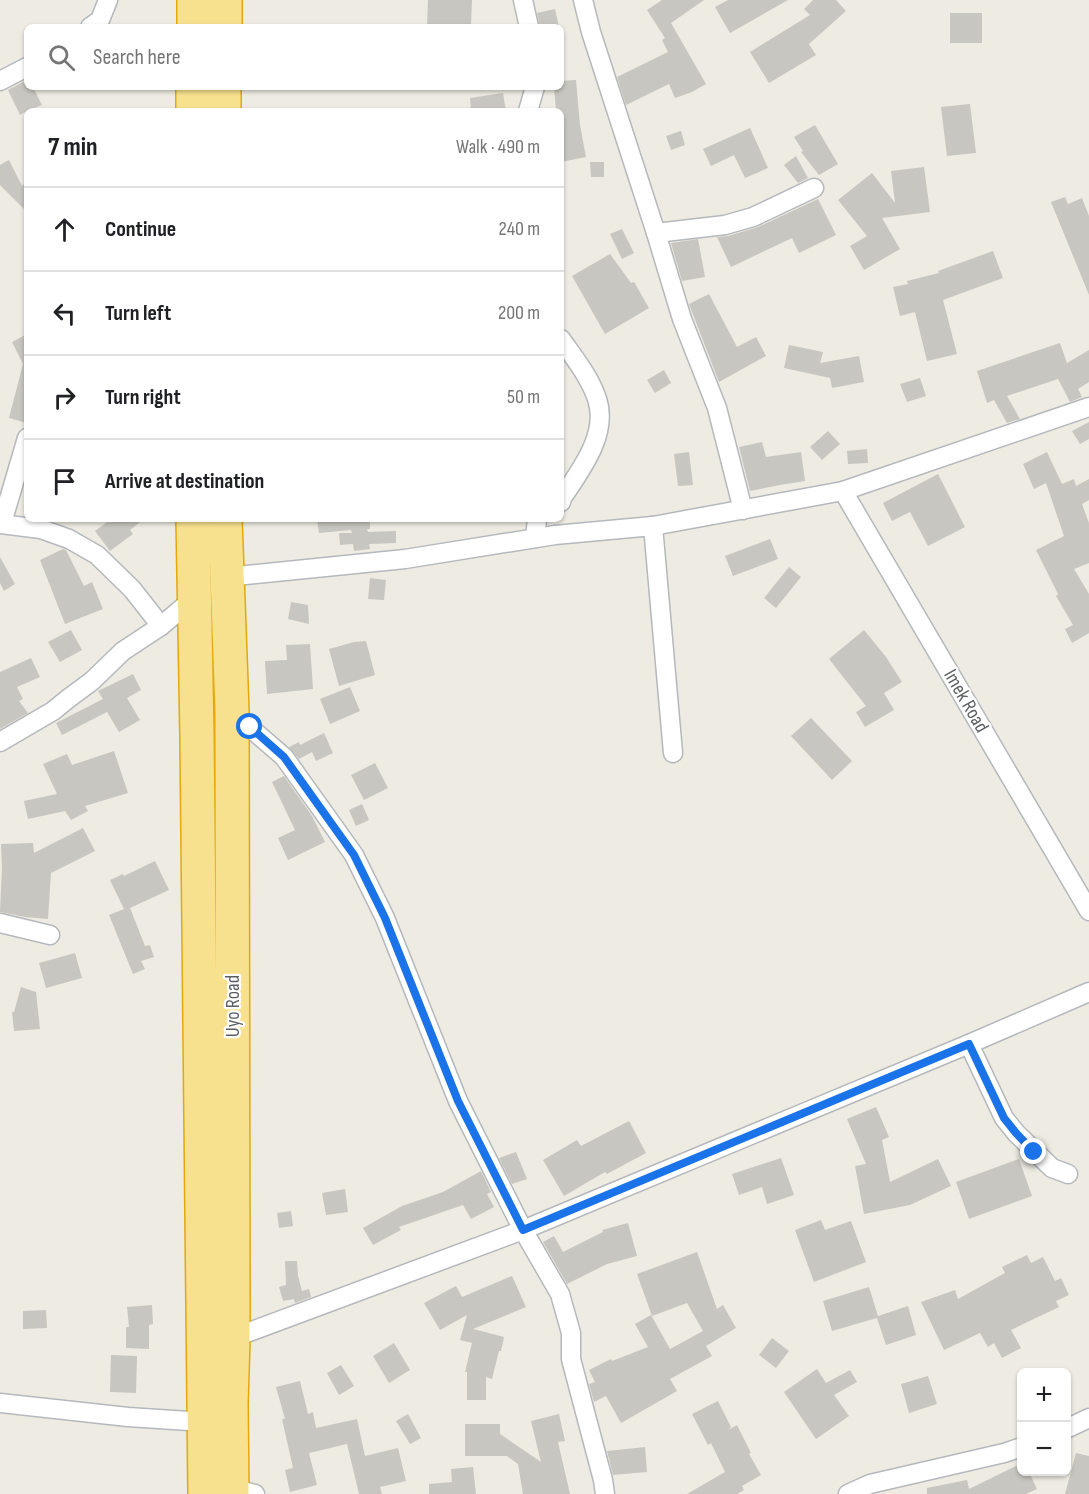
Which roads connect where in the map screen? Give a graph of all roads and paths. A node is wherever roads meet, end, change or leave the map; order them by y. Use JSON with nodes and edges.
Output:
{"nodes":[{"id":1,"x":108,"y":0,"type":"edge"},
{"id":2,"x":194,"y":0,"type":"edge"},
{"id":3,"x":225,"y":0,"type":"edge"},
{"id":4,"x":523,"y":0,"type":"edge"},
{"id":5,"x":583,"y":0,"type":"edge"},
{"id":6,"x":94,"y":24,"type":"edge"},
{"id":7,"x":194,"y":24,"type":"edge"},
{"id":8,"x":225,"y":24,"type":"edge"},
{"id":9,"x":528,"y":24,"type":"edge"},
{"id":10,"x":24,"y":69,"type":"edge"},
{"id":11,"x":0,"y":81,"type":"edge"},
{"id":12,"x":193,"y":90,"type":"edge"},
{"id":13,"x":224,"y":90,"type":"edge"},
{"id":14,"x":534,"y":90,"type":"edge"},
{"id":15,"x":193,"y":108,"type":"edge"},
{"id":16,"x":224,"y":108,"type":"edge"},
{"id":17,"x":529,"y":108,"type":"edge"},
{"id":18,"x":814,"y":188,"type":"dead end"},
{"id":19,"x":656,"y":233,"type":"junction"},
{"id":20,"x":564,"y":343,"type":"edge"},
{"id":21,"x":1089,"y":407,"type":"edge"},
{"id":22,"x":24,"y":448,"type":"edge"},
{"id":23,"x":843,"y":491,"type":"junction"},
{"id":24,"x":564,"y":495,"type":"edge"},
{"id":25,"x":743,"y":510,"type":"junction"},
{"id":26,"x":193,"y":522,"type":"edge"},
{"id":27,"x":225,"y":522,"type":"edge"},
{"id":28,"x":537,"y":522,"type":"edge"},
{"id":29,"x":1,"y":524,"type":"edge"},
{"id":30,"x":653,"y":526,"type":"junction"},
{"id":31,"x":557,"y":527,"type":"edge"},
{"id":32,"x":535,"y":538,"type":"junction"},
{"id":33,"x":227,"y":577,"type":"junction"},
{"id":34,"x":194,"y":598,"type":"junction"},
{"id":35,"x":161,"y":626,"type":"junction"},
{"id":36,"x":232,"y":712,"type":"junction"},
{"id":37,"x":0,"y":742,"type":"edge"},
{"id":38,"x":673,"y":753,"type":"dead end"},
{"id":39,"x":1089,"y":911,"type":"edge"},
{"id":40,"x":0,"y":923,"type":"edge"},
{"id":41,"x":50,"y":935,"type":"dead end"},
{"id":42,"x":1089,"y":992,"type":"edge"},
{"id":43,"x":969,"y":1044,"type":"junction"},
{"id":44,"x":1068,"y":1174,"type":"dead end"},
{"id":45,"x":523,"y":1230,"type":"junction"},
{"id":46,"x":234,"y":1338,"type":"junction"},
{"id":47,"x":0,"y":1403,"type":"edge"},
{"id":48,"x":1089,"y":1418,"type":"edge"},
{"id":49,"x":204,"y":1422,"type":"junction"},
{"id":50,"x":1071,"y":1427,"type":"edge"},
{"id":51,"x":1017,"y":1449,"type":"edge"},
{"id":52,"x":231,"y":1492,"type":"edge"},
{"id":53,"x":605,"y":1494,"type":"edge"},
{"id":54,"x":848,"y":1494,"type":"edge"}],
"edges":[{"from":1,"to":6,"type":"street"},
{"from":2,"to":7,"type":"highway"},
{"from":3,"to":8,"type":"highway"},
{"from":4,"to":9,"type":"street"},
{"from":5,"to":19,"type":"street"},
{"from":10,"to":11,"type":"street"},
{"from":12,"to":15,"type":"highway"},
{"from":13,"to":16,"type":"highway"},
{"from":14,"to":17,"type":"street"},
{"from":18,"to":19,"type":"street"},
{"from":19,"to":25,"type":"street"},
{"from":20,"to":24,"type":"street"},
{"from":21,"to":23,"type":"street"},
{"from":22,"to":29,"type":"street"},
{"from":23,"to":25,"type":"street"},
{"from":23,"to":39,"type":"street","name":"Imek Road"},
{"from":25,"to":30,"type":"street"},
{"from":26,"to":34,"type":"highway","name":"Uyo Road"},
{"from":27,"to":33,"type":"highway","name":"Uyo Road"},
{"from":28,"to":32,"type":"street"},
{"from":29,"to":35,"type":"street"},
{"from":30,"to":31,"type":"street"},
{"from":30,"to":38,"type":"street"},
{"from":31,"to":32,"type":"street"},
{"from":32,"to":33,"type":"street"},
{"from":33,"to":36,"type":"highway","name":"Uyo Road"},
{"from":34,"to":35,"type":"street"},
{"from":34,"to":49,"type":"highway","name":"Uyo Road"},
{"from":35,"to":37,"type":"street"},
{"from":36,"to":45,"type":"street"},
{"from":36,"to":46,"type":"highway","name":"Uyo Road"},
{"from":40,"to":41,"type":"street"},
{"from":42,"to":43,"type":"street"},
{"from":43,"to":44,"type":"street"},
{"from":43,"to":45,"type":"street"},
{"from":45,"to":46,"type":"street"},
{"from":45,"to":53,"type":"street"},
{"from":46,"to":52,"type":"highway","name":"Uyo Road"},
{"from":47,"to":49,"type":"street"},
{"from":48,"to":50,"type":"street"},
{"from":49,"to":52,"type":"highway","name":"Uyo Road"},
{"from":51,"to":54,"type":"street"}]}
